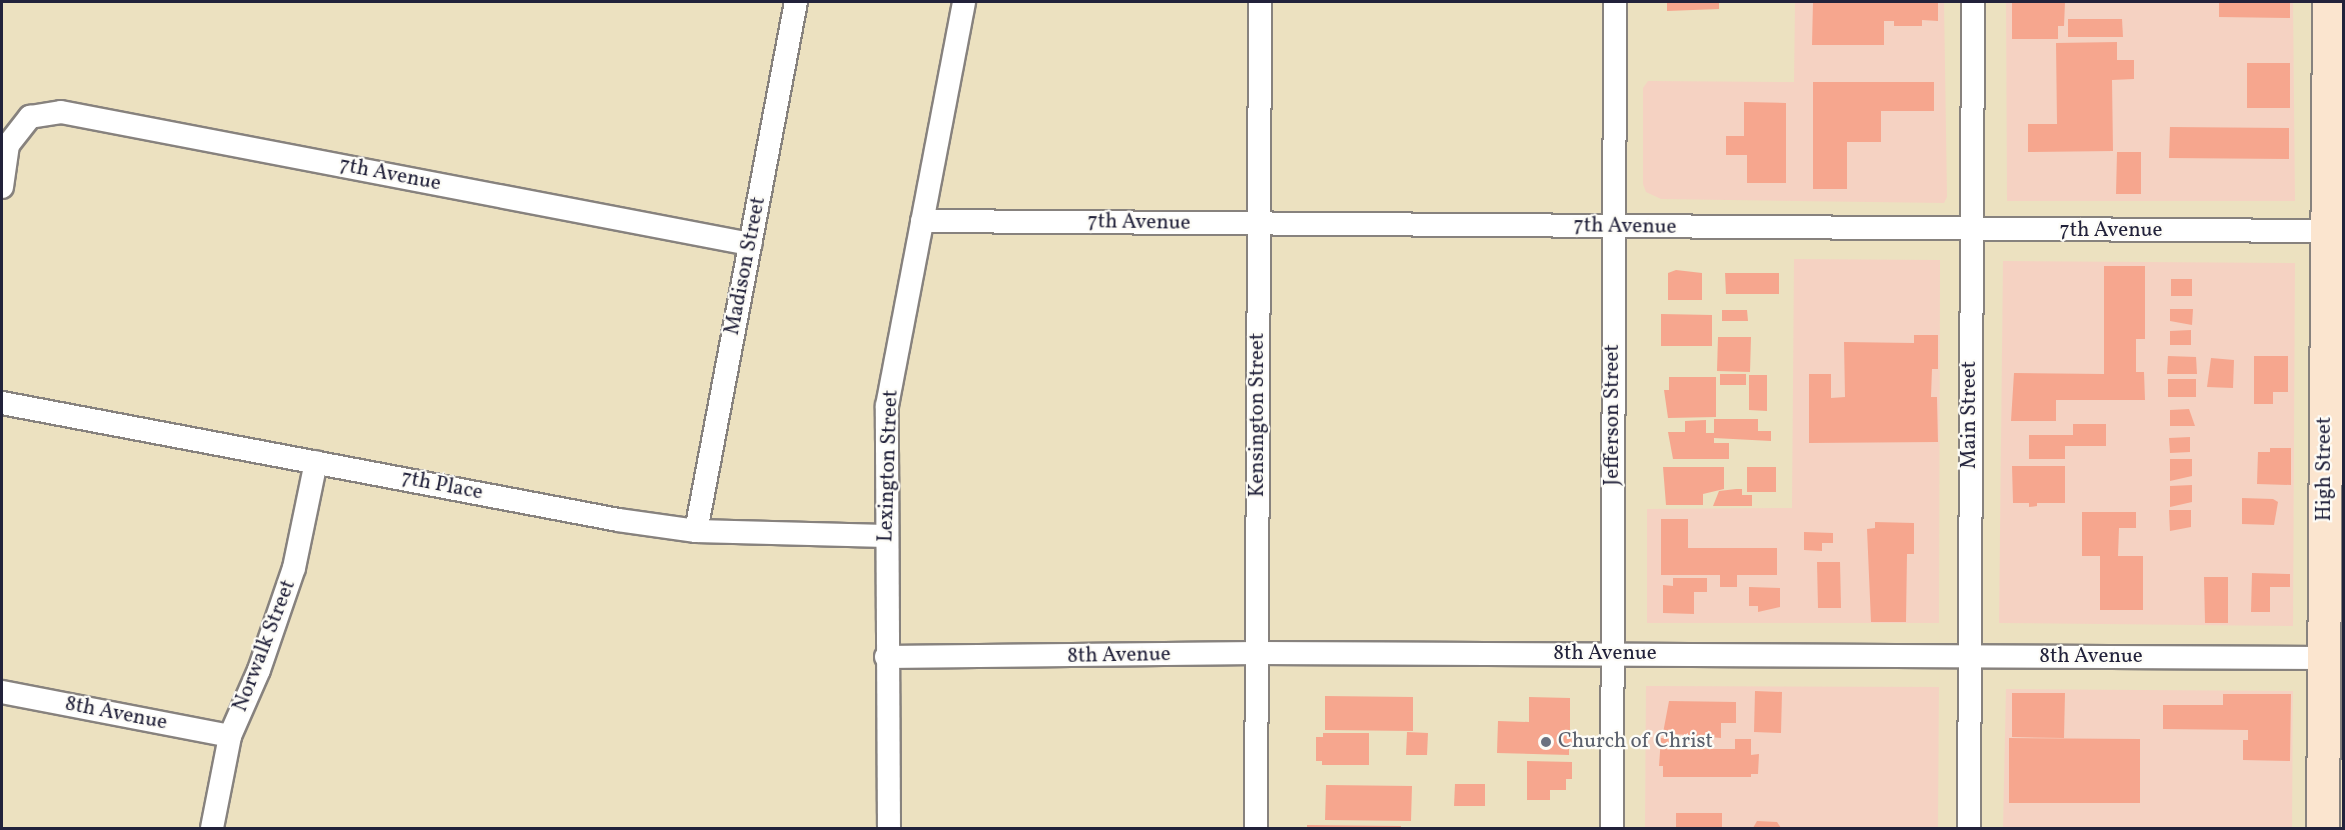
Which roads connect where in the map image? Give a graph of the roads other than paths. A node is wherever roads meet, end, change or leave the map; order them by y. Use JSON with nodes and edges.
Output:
{"nodes":[{"id":1,"x":796,"y":2,"type":"edge"},
{"id":2,"x":964,"y":2,"type":"edge"},
{"id":3,"x":1260,"y":2,"type":"edge"},
{"id":4,"x":1615,"y":2,"type":"edge"},
{"id":5,"x":1973,"y":2,"type":"edge"},
{"id":6,"x":2329,"y":2,"type":"edge"},
{"id":7,"x":2,"y":187,"type":"edge"},
{"id":8,"x":922,"y":220,"type":"junction"},
{"id":9,"x":1259,"y":226,"type":"junction"},
{"id":10,"x":1613,"y":228,"type":"junction"},
{"id":11,"x":1971,"y":230,"type":"junction"},
{"id":12,"x":2327,"y":231,"type":"junction"},
{"id":13,"x":750,"y":244,"type":"junction"},
{"id":14,"x":2,"y":403,"type":"edge"},
{"id":15,"x":316,"y":462,"type":"junction"},
{"id":16,"x":696,"y":531,"type":"junction"},
{"id":17,"x":886,"y":536,"type":"junction"},
{"id":18,"x":1257,"y":653,"type":"junction"},
{"id":19,"x":1612,"y":655,"type":"junction"},
{"id":20,"x":1969,"y":656,"type":"junction"},
{"id":21,"x":886,"y":657,"type":"junction"},
{"id":22,"x":2324,"y":658,"type":"junction"},
{"id":23,"x":2,"y":692,"type":"edge"},
{"id":24,"x":230,"y":736,"type":"junction"},
{"id":25,"x":212,"y":828,"type":"edge"},
{"id":26,"x":889,"y":828,"type":"edge"},
{"id":27,"x":1256,"y":828,"type":"edge"},
{"id":28,"x":1612,"y":828,"type":"edge"},
{"id":29,"x":1969,"y":828,"type":"edge"},
{"id":30,"x":2323,"y":828,"type":"edge"}],
"edges":[{"from":1,"to":13,"type":"street","name":"Madison Street"},
{"from":2,"to":8,"type":"street","name":"Lexington Street"},
{"from":3,"to":9,"type":"street","name":"Kensington Street"},
{"from":4,"to":10,"type":"street","name":"Jefferson Street"},
{"from":5,"to":11,"type":"street","name":"Main Street"},
{"from":6,"to":12,"type":"main road","name":"High Street"},
{"from":7,"to":13,"type":"street","name":"7th Avenue"},
{"from":8,"to":9,"type":"street","name":"7th Avenue"},
{"from":8,"to":17,"type":"street","name":"Lexington Street"},
{"from":9,"to":10,"type":"street","name":"7th Avenue"},
{"from":9,"to":18,"type":"street","name":"Kensington Street"},
{"from":10,"to":11,"type":"street","name":"7th Avenue"},
{"from":10,"to":19,"type":"street","name":"Jefferson Street"},
{"from":11,"to":12,"type":"street","name":"7th Avenue"},
{"from":11,"to":20,"type":"street","name":"Main Street"},
{"from":12,"to":22,"type":"main road","name":"High Street"},
{"from":13,"to":16,"type":"street","name":"Madison Street"},
{"from":14,"to":15,"type":"street","name":"7th Place"},
{"from":15,"to":16,"type":"street","name":"7th Place"},
{"from":15,"to":24,"type":"street","name":"Norwalk Street"},
{"from":16,"to":17,"type":"street","name":"7th Place"},
{"from":17,"to":21,"type":"street","name":"Lexington Street"},
{"from":18,"to":19,"type":"street","name":"8th Avenue"},
{"from":18,"to":21,"type":"street","name":"8th Avenue"},
{"from":18,"to":27,"type":"street","name":"Kensington Street"},
{"from":19,"to":20,"type":"street","name":"8th Avenue"},
{"from":19,"to":28,"type":"street","name":"Jefferson Street"},
{"from":20,"to":22,"type":"street","name":"8th Avenue"},
{"from":20,"to":29,"type":"street","name":"Main Street"},
{"from":21,"to":26,"type":"street","name":"Lexington Street"},
{"from":22,"to":30,"type":"main road","name":"High Street"},
{"from":23,"to":24,"type":"street","name":"8th Avenue"},
{"from":24,"to":25,"type":"street","name":"Norwalk Street"}]}
